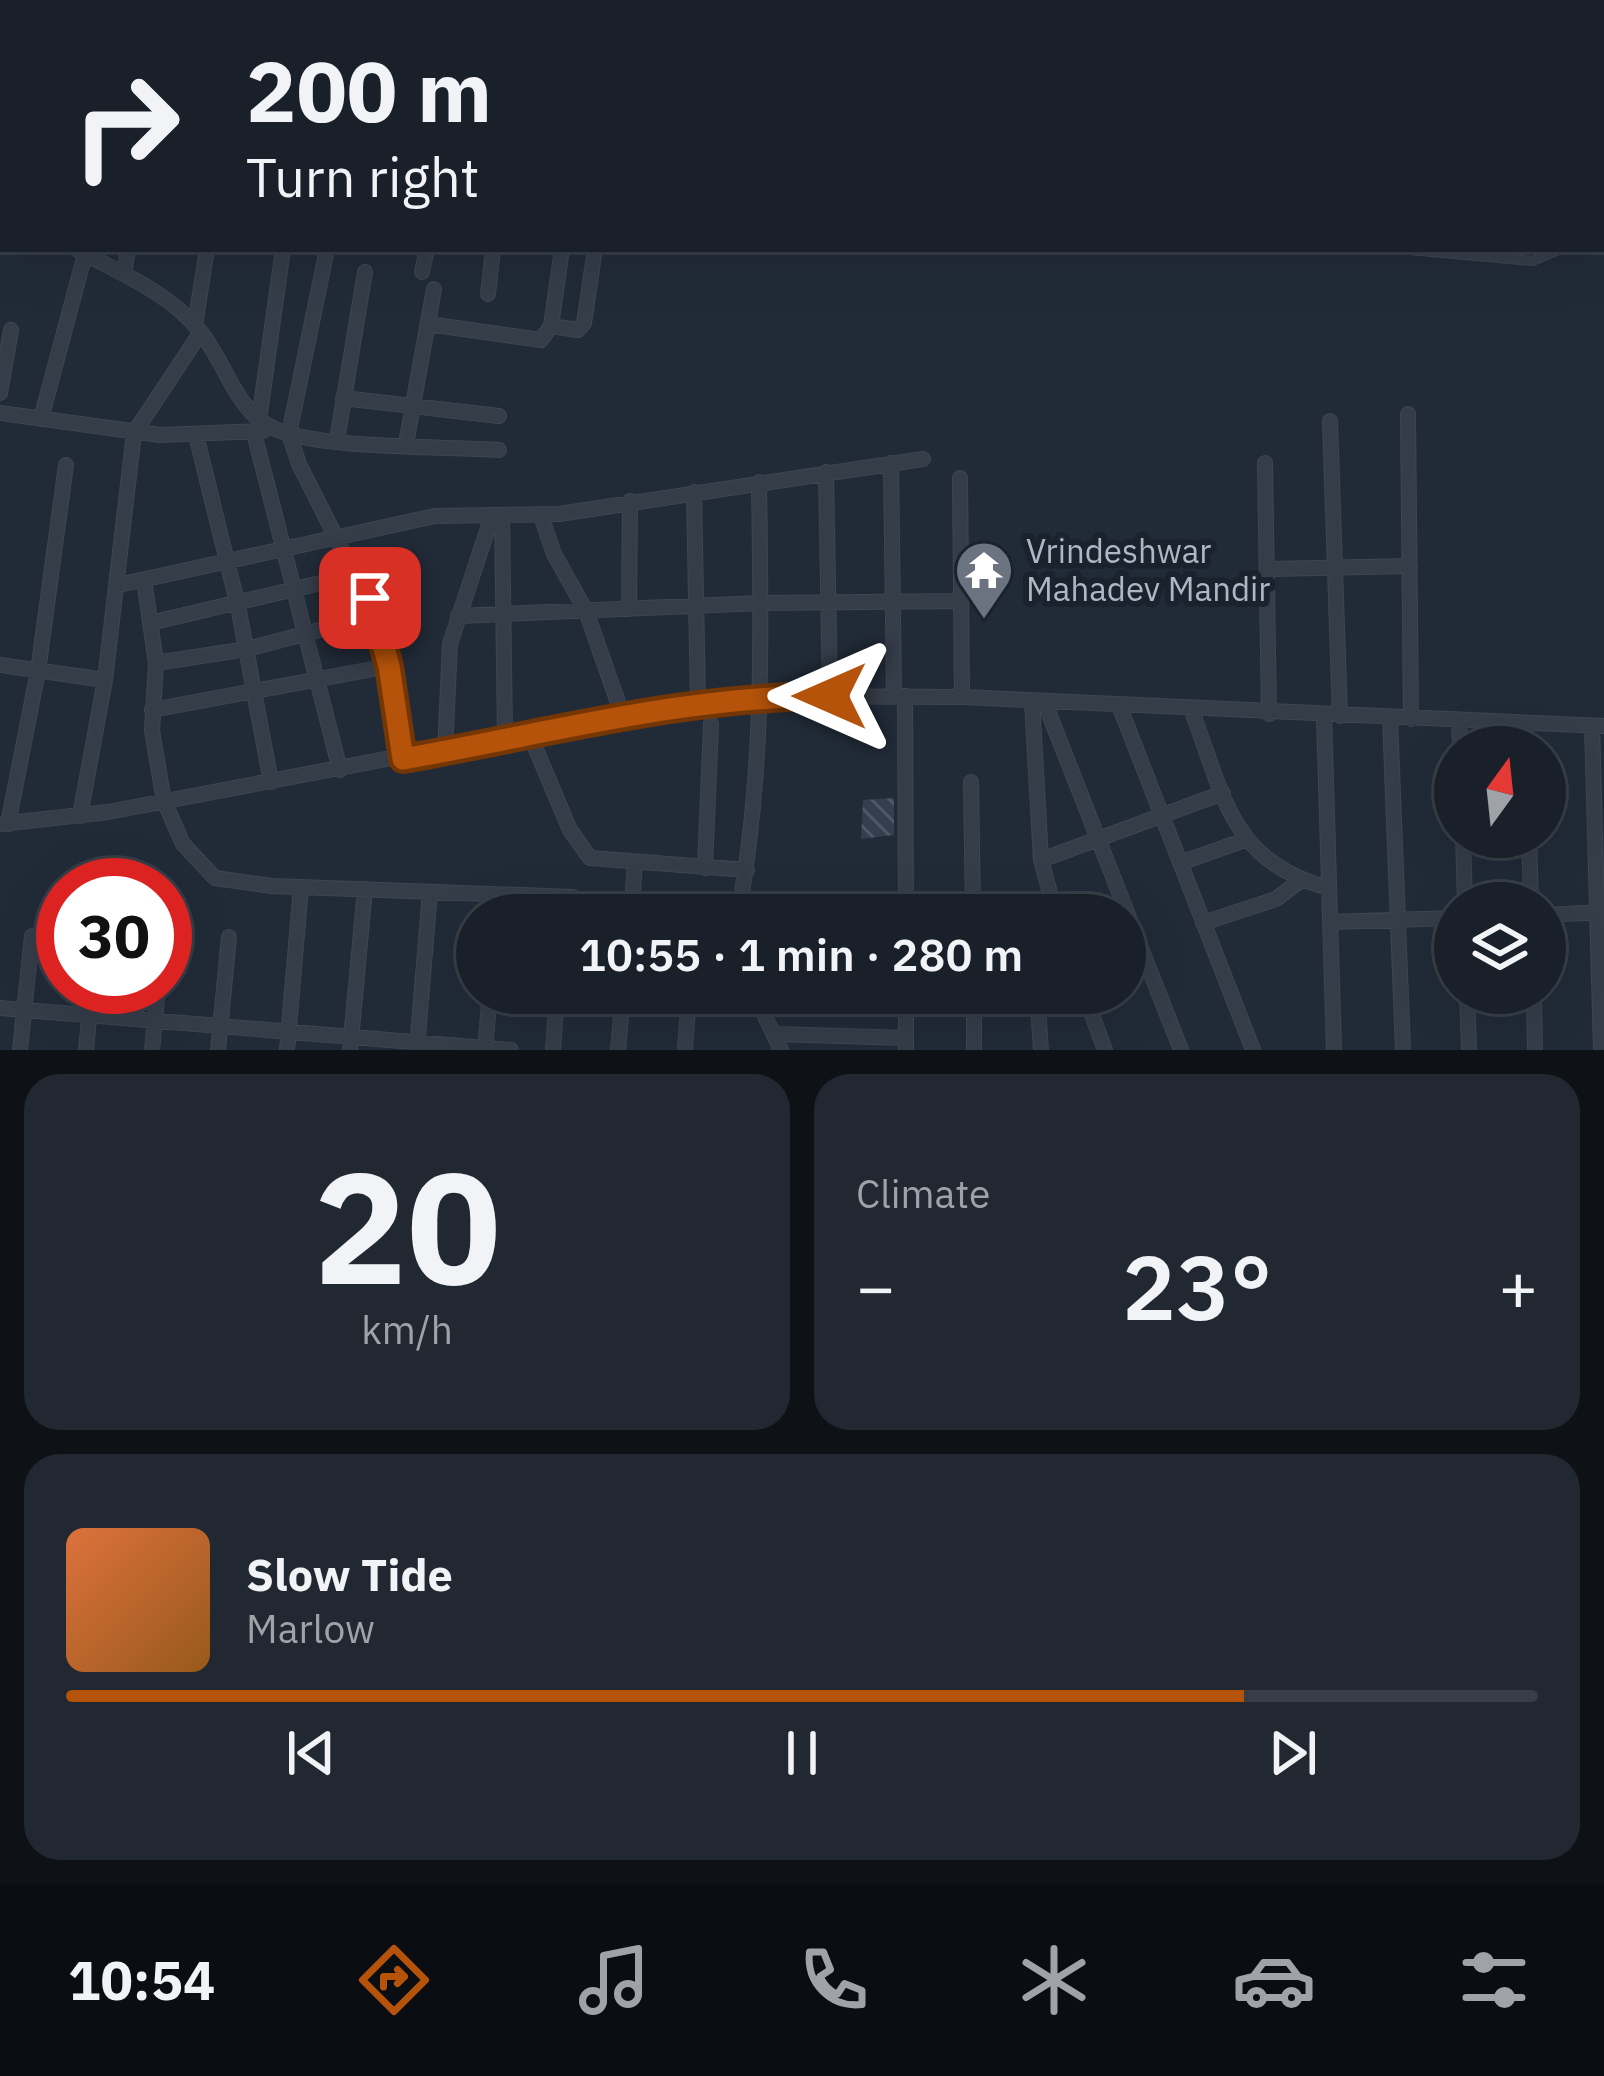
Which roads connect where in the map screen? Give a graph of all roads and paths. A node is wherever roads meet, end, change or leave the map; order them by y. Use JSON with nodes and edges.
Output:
{"nodes":[{"id":1,"x":80,"y":252,"type":"edge"},
{"id":2,"x":82,"y":252,"type":"edge"},
{"id":3,"x":128,"y":252,"type":"edge"},
{"id":4,"x":207,"y":252,"type":"edge"},
{"id":5,"x":283,"y":252,"type":"edge"},
{"id":6,"x":326,"y":252,"type":"edge"},
{"id":7,"x":426,"y":252,"type":"edge"},
{"id":8,"x":494,"y":252,"type":"edge"},
{"id":9,"x":562,"y":252,"type":"edge"},
{"id":10,"x":596,"y":252,"type":"edge"},
{"id":11,"x":1432,"y":252,"type":"edge"},
{"id":12,"x":1554,"y":252,"type":"edge"},
{"id":13,"x":364,"y":272,"type":"dead end"},
{"id":14,"x":422,"y":272,"type":"dead end"},
{"id":15,"x":124,"y":274,"type":"junction"},
{"id":16,"x":434,"y":289,"type":"dead end"},
{"id":17,"x":488,"y":294,"type":"dead end"},
{"id":18,"x":428,"y":324,"type":"junction"},
{"id":19,"x":551,"y":326,"type":"junction"},
{"id":20,"x":198,"y":328,"type":"junction"},
{"id":21,"x":11,"y":330,"type":"dead end"},
{"id":22,"x":0,"y":393,"type":"edge"},
{"id":23,"x":344,"y":398,"type":"junction"},
{"id":24,"x":412,"y":406,"type":"junction"},
{"id":25,"x":0,"y":413,"type":"edge"},
{"id":26,"x":1408,"y":414,"type":"dead end"},
{"id":27,"x":499,"y":416,"type":"dead end"},
{"id":28,"x":41,"y":419,"type":"junction"},
{"id":29,"x":1330,"y":421,"type":"dead end"},
{"id":30,"x":257,"y":427,"type":"junction"},
{"id":31,"x":282,"y":432,"type":"junction"},
{"id":32,"x":134,"y":433,"type":"junction"},
{"id":33,"x":196,"y":435,"type":"junction"},
{"id":34,"x":337,"y":440,"type":"junction"},
{"id":35,"x":406,"y":444,"type":"junction"},
{"id":36,"x":499,"y":450,"type":"dead end"},
{"id":37,"x":923,"y":459,"type":"dead end"},
{"id":38,"x":891,"y":463,"type":"junction"},
{"id":39,"x":1265,"y":464,"type":"dead end"},
{"id":40,"x":67,"y":465,"type":"dead end"},
{"id":41,"x":826,"y":472,"type":"junction"},
{"id":42,"x":960,"y":478,"type":"dead end"},
{"id":43,"x":759,"y":482,"type":"junction"},
{"id":44,"x":694,"y":492,"type":"junction"},
{"id":45,"x":630,"y":501,"type":"junction"},
{"id":46,"x":497,"y":516,"type":"junction"},
{"id":47,"x":541,"y":516,"type":"junction"},
{"id":48,"x":337,"y":537,"type":"junction"},
{"id":49,"x":283,"y":551,"type":"junction"},
{"id":50,"x":229,"y":564,"type":"junction"},
{"id":51,"x":1335,"y":566,"type":"junction"},
{"id":52,"x":1410,"y":566,"type":"junction"},
{"id":53,"x":1267,"y":569,"type":"junction"},
{"id":54,"x":358,"y":574,"type":"junction"},
{"id":55,"x":144,"y":580,"type":"junction"},
{"id":56,"x":118,"y":585,"type":"junction"},
{"id":57,"x":293,"y":592,"type":"junction"},
{"id":58,"x":961,"y":601,"type":"junction"},
{"id":59,"x":829,"y":602,"type":"junction"},
{"id":60,"x":893,"y":602,"type":"junction"},
{"id":61,"x":761,"y":603,"type":"junction"},
{"id":62,"x":238,"y":605,"type":"junction"},
{"id":63,"x":697,"y":606,"type":"junction"},
{"id":64,"x":629,"y":609,"type":"junction"},
{"id":65,"x":586,"y":611,"type":"junction"},
{"id":66,"x":376,"y":615,"type":"junction"},
{"id":67,"x":458,"y":616,"type":"junction"},
{"id":68,"x":503,"y":616,"type":"junction"},
{"id":69,"x":150,"y":622,"type":"junction"},
{"id":70,"x":303,"y":634,"type":"junction"},
{"id":71,"x":247,"y":650,"type":"junction"},
{"id":72,"x":156,"y":663,"type":"junction"},
{"id":73,"x":0,"y":665,"type":"edge"},
{"id":74,"x":389,"y":666,"type":"junction"},
{"id":75,"x":38,"y":671,"type":"junction"},
{"id":76,"x":105,"y":680,"type":"junction"},
{"id":77,"x":315,"y":682,"type":"junction"},
{"id":78,"x":254,"y":692,"type":"junction"},
{"id":79,"x":763,"y":696,"type":"junction"},
{"id":80,"x":830,"y":696,"type":"junction"},
{"id":81,"x":900,"y":697,"type":"junction"},
{"id":82,"x":962,"y":697,"type":"junction"},
{"id":83,"x":1038,"y":701,"type":"junction"},
{"id":84,"x":698,"y":703,"type":"junction"},
{"id":85,"x":1119,"y":705,"type":"junction"},
{"id":86,"x":152,"y":710,"type":"junction"},
{"id":87,"x":1191,"y":710,"type":"junction"},
{"id":88,"x":622,"y":714,"type":"junction"},
{"id":89,"x":1269,"y":714,"type":"junction"},
{"id":90,"x":1332,"y":716,"type":"junction"},
{"id":91,"x":1390,"y":718,"type":"junction"},
{"id":92,"x":1411,"y":718,"type":"junction"},
{"id":93,"x":1459,"y":720,"type":"junction"},
{"id":94,"x":1526,"y":723,"type":"junction"},
{"id":95,"x":711,"y":724,"type":"dead end"},
{"id":96,"x":1459,"y":726,"type":"edge"},
{"id":97,"x":1526,"y":726,"type":"edge"},
{"id":98,"x":1598,"y":726,"type":"edge"},
{"id":99,"x":530,"y":733,"type":"junction"},
{"id":100,"x":505,"y":738,"type":"junction"},
{"id":101,"x":445,"y":752,"type":"junction"},
{"id":102,"x":403,"y":759,"type":"junction"},
{"id":103,"x":340,"y":770,"type":"junction"},
{"id":104,"x":271,"y":782,"type":"junction"},
{"id":105,"x":971,"y":782,"type":"dead end"},
{"id":106,"x":1223,"y":793,"type":"junction"},
{"id":107,"x":164,"y":801,"type":"junction"},
{"id":108,"x":80,"y":816,"type":"junction"},
{"id":109,"x":1162,"y":816,"type":"junction"},
{"id":110,"x":4,"y":824,"type":"edge"},
{"id":111,"x":1097,"y":838,"type":"junction"},
{"id":112,"x":1245,"y":841,"type":"junction"},
{"id":113,"x":1041,"y":860,"type":"junction"},
{"id":114,"x":1180,"y":863,"type":"junction"},
{"id":115,"x":635,"y":864,"type":"junction"},
{"id":116,"x":706,"y":868,"type":"junction"},
{"id":117,"x":747,"y":870,"type":"junction"},
{"id":118,"x":1300,"y":880,"type":"junction"},
{"id":119,"x":1044,"y":883,"type":"junction"},
{"id":120,"x":301,"y":887,"type":"junction"},
{"id":121,"x":1329,"y":888,"type":"junction"},
{"id":122,"x":364,"y":889,"type":"junction"},
{"id":123,"x":430,"y":892,"type":"junction"},
{"id":124,"x":476,"y":894,"type":"edge"},
{"id":125,"x":633,"y":894,"type":"edge"},
{"id":126,"x":742,"y":894,"type":"edge"},
{"id":127,"x":905,"y":894,"type":"edge"},
{"id":128,"x":973,"y":894,"type":"edge"},
{"id":129,"x":1043,"y":894,"type":"edge"},
{"id":130,"x":1048,"y":894,"type":"edge"},
{"id":131,"x":1115,"y":894,"type":"edge"},
{"id":132,"x":1600,"y":912,"type":"edge"},
{"id":133,"x":1566,"y":914,"type":"edge"},
{"id":134,"x":1434,"y":918,"type":"edge"},
{"id":135,"x":1398,"y":919,"type":"junction"},
{"id":136,"x":1330,"y":922,"type":"junction"},
{"id":137,"x":1203,"y":923,"type":"junction"},
{"id":138,"x":32,"y":936,"type":"dead end"},
{"id":139,"x":229,"y":937,"type":"dead end"},
{"id":140,"x":1146,"y":978,"type":"edge"},
{"id":141,"x":0,"y":1008,"type":"edge"},
{"id":142,"x":23,"y":1011,"type":"junction"},
{"id":143,"x":156,"y":1014,"type":"edge"},
{"id":144,"x":488,"y":1014,"type":"edge"},
{"id":145,"x":556,"y":1014,"type":"edge"},
{"id":146,"x":621,"y":1014,"type":"edge"},
{"id":147,"x":688,"y":1014,"type":"edge"},
{"id":148,"x":764,"y":1014,"type":"edge"},
{"id":149,"x":974,"y":1014,"type":"edge"},
{"id":150,"x":1038,"y":1014,"type":"edge"},
{"id":151,"x":1092,"y":1014,"type":"edge"},
{"id":152,"x":1467,"y":1014,"type":"edge"},
{"id":153,"x":1534,"y":1014,"type":"edge"},
{"id":154,"x":89,"y":1016,"type":"junction"},
{"id":155,"x":155,"y":1021,"type":"junction"},
{"id":156,"x":220,"y":1027,"type":"junction"},
{"id":157,"x":289,"y":1032,"type":"junction"},
{"id":158,"x":774,"y":1034,"type":"junction"},
{"id":159,"x":351,"y":1044,"type":"edge"},
{"id":160,"x":906,"y":1044,"type":"edge"},
{"id":161,"x":417,"y":1046,"type":"edge"},
{"id":162,"x":485,"y":1049,"type":"edge"},
{"id":163,"x":20,"y":1050,"type":"edge"},
{"id":164,"x":86,"y":1050,"type":"edge"},
{"id":165,"x":152,"y":1050,"type":"edge"},
{"id":166,"x":218,"y":1050,"type":"edge"},
{"id":167,"x":287,"y":1050,"type":"edge"},
{"id":168,"x":511,"y":1050,"type":"edge"},
{"id":169,"x":553,"y":1050,"type":"edge"},
{"id":170,"x":618,"y":1050,"type":"edge"},
{"id":171,"x":685,"y":1050,"type":"edge"},
{"id":172,"x":781,"y":1050,"type":"edge"},
{"id":173,"x":974,"y":1050,"type":"edge"},
{"id":174,"x":1041,"y":1050,"type":"edge"},
{"id":175,"x":1105,"y":1050,"type":"edge"},
{"id":176,"x":1181,"y":1050,"type":"edge"},
{"id":177,"x":1253,"y":1050,"type":"edge"},
{"id":178,"x":1334,"y":1050,"type":"edge"},
{"id":179,"x":1403,"y":1050,"type":"edge"},
{"id":180,"x":1468,"y":1050,"type":"edge"},
{"id":181,"x":1535,"y":1050,"type":"edge"},
{"id":182,"x":1601,"y":1050,"type":"edge"}],
"edges":[{"from":1,"to":28,"type":"street"},
{"from":2,"to":15,"type":"street"},
{"from":3,"to":15,"type":"street"},
{"from":4,"to":20,"type":"street"},
{"from":5,"to":30,"type":"street"},
{"from":6,"to":31,"type":"street"},
{"from":7,"to":14,"type":"street"},
{"from":8,"to":17,"type":"street"},
{"from":9,"to":19,"type":"street"},
{"from":10,"to":19,"type":"street"},
{"from":11,"to":12,"type":"lane"},
{"from":13,"to":23,"type":"street"},
{"from":15,"to":20,"type":"street"},
{"from":16,"to":18,"type":"street"},
{"from":18,"to":19,"type":"street"},
{"from":18,"to":24,"type":"street"},
{"from":20,"to":30,"type":"street"},
{"from":20,"to":32,"type":"street"},
{"from":21,"to":22,"type":"street"},
{"from":23,"to":24,"type":"street"},
{"from":23,"to":34,"type":"street"},
{"from":24,"to":27,"type":"street"},
{"from":24,"to":35,"type":"street"},
{"from":25,"to":28,"type":"street"},
{"from":26,"to":52,"type":"street"},
{"from":28,"to":32,"type":"street"},
{"from":29,"to":51,"type":"street"},
{"from":30,"to":31,"type":"street"},
{"from":30,"to":33,"type":"street"},
{"from":30,"to":49,"type":"street"},
{"from":31,"to":34,"type":"street"},
{"from":31,"to":48,"type":"street"},
{"from":32,"to":33,"type":"street"},
{"from":32,"to":56,"type":"street"},
{"from":33,"to":50,"type":"street"},
{"from":34,"to":35,"type":"street"},
{"from":35,"to":36,"type":"street"},
{"from":37,"to":38,"type":"street"},
{"from":38,"to":41,"type":"street"},
{"from":38,"to":60,"type":"street"},
{"from":39,"to":53,"type":"street"},
{"from":40,"to":75,"type":"street"},
{"from":41,"to":43,"type":"street"},
{"from":41,"to":59,"type":"street"},
{"from":42,"to":58,"type":"street"},
{"from":43,"to":44,"type":"street"},
{"from":43,"to":61,"type":"street"},
{"from":44,"to":45,"type":"street"},
{"from":44,"to":63,"type":"street"},
{"from":45,"to":47,"type":"street"},
{"from":45,"to":64,"type":"street"},
{"from":46,"to":47,"type":"street"},
{"from":46,"to":48,"type":"street"},
{"from":46,"to":67,"type":"street"},
{"from":46,"to":68,"type":"street"},
{"from":47,"to":65,"type":"street"},
{"from":48,"to":49,"type":"street"},
{"from":48,"to":54,"type":"street"},
{"from":49,"to":50,"type":"street"},
{"from":49,"to":57,"type":"street"},
{"from":50,"to":55,"type":"street"},
{"from":50,"to":62,"type":"street"},
{"from":51,"to":52,"type":"street"},
{"from":51,"to":53,"type":"street"},
{"from":51,"to":90,"type":"street"},
{"from":52,"to":92,"type":"street"},
{"from":53,"to":89,"type":"street"},
{"from":54,"to":57,"type":"street"},
{"from":54,"to":66,"type":"street"},
{"from":55,"to":56,"type":"street"},
{"from":55,"to":69,"type":"street"},
{"from":56,"to":76,"type":"street"},
{"from":57,"to":62,"type":"street"},
{"from":57,"to":70,"type":"street"},
{"from":58,"to":60,"type":"street"},
{"from":58,"to":82,"type":"street"},
{"from":59,"to":60,"type":"street"},
{"from":59,"to":61,"type":"street"},
{"from":59,"to":80,"type":"street"},
{"from":60,"to":81,"type":"street"},
{"from":61,"to":63,"type":"street"},
{"from":61,"to":79,"type":"street"},
{"from":62,"to":69,"type":"street"},
{"from":62,"to":71,"type":"street"},
{"from":63,"to":64,"type":"street"},
{"from":63,"to":84,"type":"street"},
{"from":64,"to":65,"type":"street"},
{"from":65,"to":68,"type":"street"},
{"from":65,"to":88,"type":"street"},
{"from":66,"to":70,"type":"street"},
{"from":66,"to":74,"type":"street"},
{"from":67,"to":68,"type":"street"},
{"from":67,"to":101,"type":"street"},
{"from":68,"to":100,"type":"street"},
{"from":69,"to":72,"type":"street"},
{"from":70,"to":71,"type":"street"},
{"from":70,"to":77,"type":"street"},
{"from":71,"to":72,"type":"street"},
{"from":71,"to":78,"type":"street"},
{"from":72,"to":86,"type":"street"},
{"from":73,"to":75,"type":"street"},
{"from":74,"to":77,"type":"street"},
{"from":74,"to":102,"type":"street"},
{"from":75,"to":76,"type":"street"},
{"from":75,"to":110,"type":"street"},
{"from":76,"to":108,"type":"street"},
{"from":77,"to":78,"type":"street"},
{"from":77,"to":103,"type":"street"},
{"from":78,"to":86,"type":"street"},
{"from":78,"to":104,"type":"street"},
{"from":79,"to":80,"type":"street"},
{"from":79,"to":84,"type":"street"},
{"from":79,"to":117,"type":"street"},
{"from":80,"to":81,"type":"street"},
{"from":81,"to":82,"type":"street"},
{"from":81,"to":127,"type":"street"},
{"from":82,"to":83,"type":"street"},
{"from":83,"to":85,"type":"street"},
{"from":83,"to":111,"type":"street"},
{"from":83,"to":113,"type":"street"},
{"from":84,"to":88,"type":"street"},
{"from":85,"to":87,"type":"street"},
{"from":85,"to":109,"type":"street"},
{"from":86,"to":107,"type":"street"},
{"from":87,"to":89,"type":"street"},
{"from":87,"to":106,"type":"street"},
{"from":88,"to":99,"type":"street"},
{"from":89,"to":90,"type":"street"},
{"from":90,"to":91,"type":"street"},
{"from":90,"to":121,"type":"street"},
{"from":91,"to":92,"type":"street"},
{"from":91,"to":135,"type":"street"},
{"from":92,"to":93,"type":"street"},
{"from":93,"to":94,"type":"street"},
{"from":93,"to":96,"type":"street"},
{"from":94,"to":97,"type":"street"},
{"from":94,"to":98,"type":"street"},
{"from":95,"to":116,"type":"street"},
{"from":98,"to":132,"type":"street"},
{"from":99,"to":100,"type":"street"},
{"from":99,"to":115,"type":"street"},
{"from":100,"to":101,"type":"street"},
{"from":101,"to":102,"type":"street"},
{"from":102,"to":103,"type":"street"},
{"from":103,"to":104,"type":"street"},
{"from":104,"to":107,"type":"street"},
{"from":105,"to":128,"type":"street"},
{"from":106,"to":109,"type":"street"},
{"from":106,"to":112,"type":"street"},
{"from":107,"to":108,"type":"street"},
{"from":107,"to":120,"type":"street"},
{"from":108,"to":110,"type":"street"},
{"from":109,"to":111,"type":"street"},
{"from":109,"to":114,"type":"street"},
{"from":111,"to":113,"type":"street"},
{"from":111,"to":131,"type":"street"},
{"from":112,"to":114,"type":"street"},
{"from":112,"to":118,"type":"street"},
{"from":113,"to":119,"type":"street"},
{"from":114,"to":137,"type":"street"},
{"from":115,"to":116,"type":"street"},
{"from":115,"to":125,"type":"street"},
{"from":116,"to":117,"type":"street"},
{"from":117,"to":126,"type":"street"},
{"from":118,"to":121,"type":"street"},
{"from":118,"to":137,"type":"street"},
{"from":119,"to":129,"type":"street"},
{"from":119,"to":130,"type":"street"},
{"from":120,"to":122,"type":"street"},
{"from":120,"to":157,"type":"street"},
{"from":121,"to":136,"type":"street"},
{"from":122,"to":123,"type":"street"},
{"from":122,"to":159,"type":"street"},
{"from":123,"to":124,"type":"street"},
{"from":123,"to":161,"type":"street"},
{"from":132,"to":133,"type":"street"},
{"from":132,"to":182,"type":"street"},
{"from":134,"to":135,"type":"street"},
{"from":135,"to":136,"type":"street"},
{"from":135,"to":179,"type":"street"},
{"from":136,"to":178,"type":"street"},
{"from":137,"to":177,"type":"street"},
{"from":138,"to":142,"type":"street"},
{"from":139,"to":156,"type":"street"},
{"from":140,"to":176,"type":"street"},
{"from":141,"to":142,"type":"street"},
{"from":142,"to":154,"type":"street"},
{"from":142,"to":163,"type":"street"},
{"from":143,"to":155,"type":"street"},
{"from":144,"to":162,"type":"street"},
{"from":145,"to":169,"type":"street"},
{"from":146,"to":170,"type":"street"},
{"from":147,"to":171,"type":"street"},
{"from":148,"to":158,"type":"street"},
{"from":149,"to":173,"type":"street"},
{"from":150,"to":174,"type":"street"},
{"from":151,"to":175,"type":"street"},
{"from":152,"to":180,"type":"street"},
{"from":153,"to":181,"type":"street"},
{"from":154,"to":155,"type":"street"},
{"from":154,"to":164,"type":"street"},
{"from":155,"to":156,"type":"street"},
{"from":155,"to":165,"type":"street"},
{"from":156,"to":157,"type":"street"},
{"from":156,"to":166,"type":"street"},
{"from":157,"to":159,"type":"street"},
{"from":157,"to":167,"type":"street"},
{"from":158,"to":160,"type":"street"},
{"from":158,"to":172,"type":"street"},
{"from":159,"to":161,"type":"street"},
{"from":161,"to":162,"type":"street"},
{"from":162,"to":168,"type":"street"}]}
